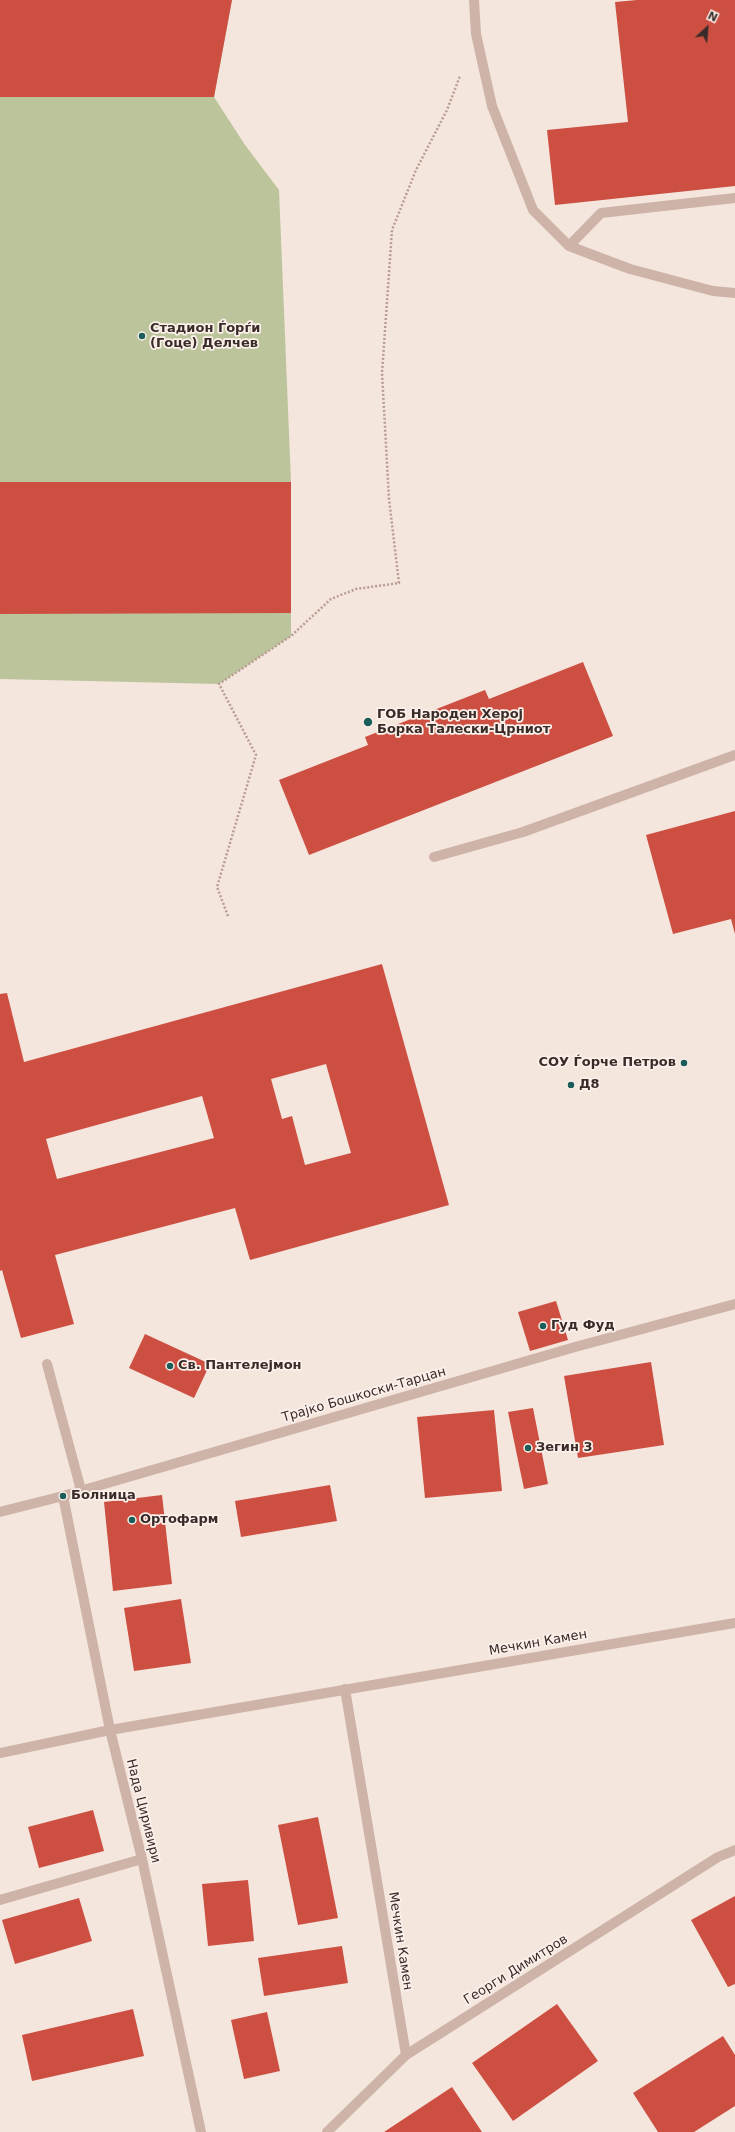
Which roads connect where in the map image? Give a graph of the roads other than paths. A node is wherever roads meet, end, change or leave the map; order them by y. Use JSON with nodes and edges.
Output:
{"nodes":[{"id":1,"x":474,"y":0,"type":"edge"},
{"id":2,"x":735,"y":198,"type":"edge"},
{"id":3,"x":569,"y":246,"type":"junction"},
{"id":4,"x":735,"y":293,"type":"edge"},
{"id":5,"x":735,"y":755,"type":"edge"},
{"id":6,"x":434,"y":857,"type":"dead end"},
{"id":7,"x":735,"y":1304,"type":"edge"},
{"id":8,"x":47,"y":1364,"type":"dead end"},
{"id":9,"x":81,"y":1490,"type":"junction"},
{"id":10,"x":63,"y":1496,"type":"junction"},
{"id":11,"x":0,"y":1512,"type":"edge"},
{"id":12,"x":735,"y":1623,"type":"edge"},
{"id":13,"x":345,"y":1689,"type":"junction"},
{"id":14,"x":110,"y":1730,"type":"junction"},
{"id":15,"x":0,"y":1753,"type":"edge"},
{"id":16,"x":735,"y":1850,"type":"edge"},
{"id":17,"x":142,"y":1859,"type":"junction"},
{"id":18,"x":0,"y":1900,"type":"edge"},
{"id":19,"x":406,"y":2055,"type":"junction"},
{"id":20,"x":201,"y":2132,"type":"edge"},
{"id":21,"x":327,"y":2132,"type":"edge"}],
"edges":[{"from":1,"to":3,"type":"street"},
{"from":2,"to":3,"type":"street"},
{"from":3,"to":4,"type":"street"},
{"from":5,"to":6,"type":"street"},
{"from":7,"to":9,"type":"street","name":"Трајко Бошкоски-Тарцан"},
{"from":8,"to":9,"type":"street"},
{"from":9,"to":10,"type":"street","name":"Трајко Бошкоски-Тарцан"},
{"from":10,"to":11,"type":"street","name":"Трајко Бошкоски-Тарцан"},
{"from":10,"to":14,"type":"street","name":"Нада Циривири"},
{"from":12,"to":13,"type":"street","name":"Мечкин Камен"},
{"from":13,"to":14,"type":"street","name":"Мечкин Камен"},
{"from":13,"to":19,"type":"street","name":"Мечкин Камен"},
{"from":14,"to":15,"type":"street","name":"Мечкин Камен"},
{"from":14,"to":17,"type":"street","name":"Нада Циривири"},
{"from":16,"to":19,"type":"street","name":"Георги Димитров"},
{"from":17,"to":18,"type":"street"},
{"from":17,"to":20,"type":"street","name":"Нада Циривири"},
{"from":19,"to":21,"type":"street","name":"Георги Димитров"}]}
